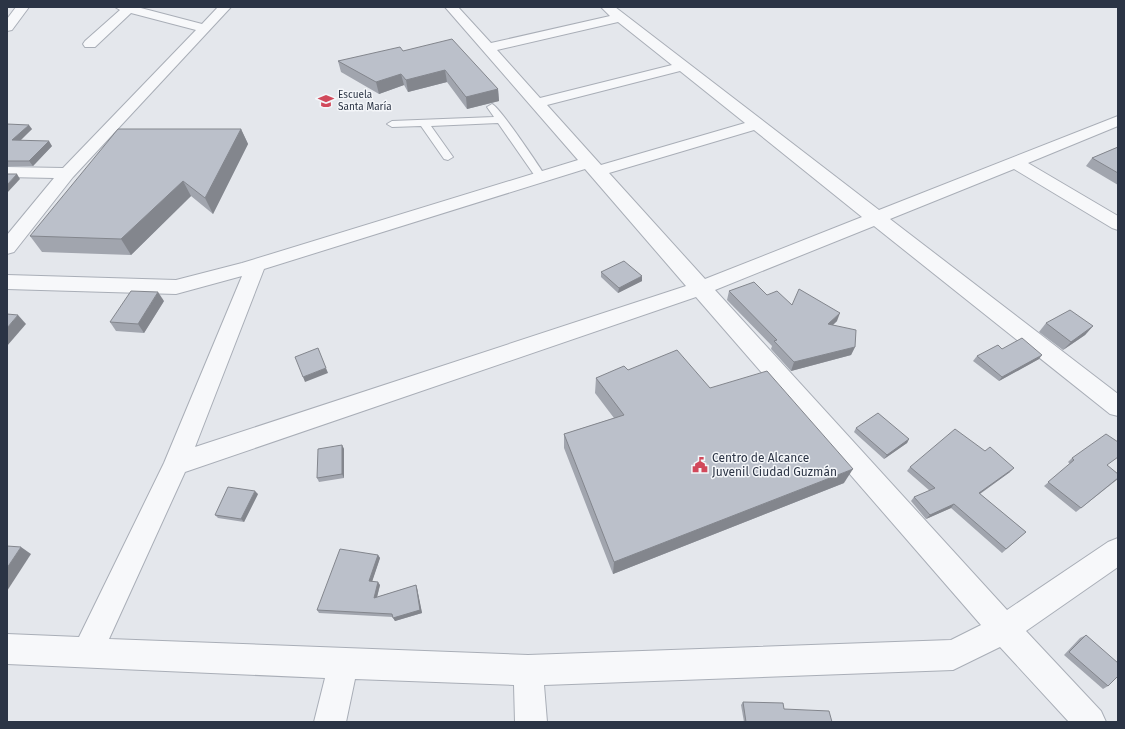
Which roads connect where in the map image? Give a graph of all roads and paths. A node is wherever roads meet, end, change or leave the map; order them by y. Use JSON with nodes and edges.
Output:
{"nodes":[{"id":1,"x":23,"y":7,"type":"edge"},
{"id":2,"x":224,"y":7,"type":"edge"},
{"id":3,"x":451,"y":7,"type":"edge"},
{"id":4,"x":127,"y":8,"type":"edge"},
{"id":5,"x":614,"y":12,"type":"edge"},
{"id":6,"x":7,"y":26,"type":"edge"},
{"id":7,"x":204,"y":28,"type":"junction"},
{"id":8,"x":90,"y":44,"type":"dead end"},
{"id":9,"x":488,"y":48,"type":"junction"},
{"id":10,"x":683,"y":66,"type":"junction"},
{"id":11,"x":537,"y":103,"type":"junction"},
{"id":12,"x":492,"y":107,"type":"edge"},
{"id":13,"x":502,"y":120,"type":"junction"},
{"id":14,"x":1118,"y":121,"type":"edge"},
{"id":15,"x":424,"y":123,"type":"junction"},
{"id":16,"x":392,"y":124,"type":"dead end"},
{"id":17,"x":757,"y":124,"type":"junction"},
{"id":18,"x":448,"y":157,"type":"dead end"},
{"id":19,"x":1014,"y":162,"type":"junction"},
{"id":20,"x":594,"y":167,"type":"junction"},
{"id":21,"x":7,"y":172,"type":"edge"},
{"id":22,"x":67,"y":173,"type":"junction"},
{"id":23,"x":541,"y":177,"type":"junction"},
{"id":24,"x":876,"y":217,"type":"junction"},
{"id":25,"x":1118,"y":224,"type":"edge"},
{"id":26,"x":7,"y":248,"type":"edge"},
{"id":27,"x":256,"y":265,"type":"junction"},
{"id":28,"x":7,"y":282,"type":"edge"},
{"id":29,"x":701,"y":288,"type":"junction"},
{"id":30,"x":1118,"y":407,"type":"edge"},
{"id":31,"x":176,"y":464,"type":"junction"},
{"id":32,"x":1118,"y":551,"type":"edge"},
{"id":33,"x":1004,"y":629,"type":"junction"},
{"id":34,"x":7,"y":649,"type":"edge"},
{"id":35,"x":87,"y":653,"type":"junction"},
{"id":36,"x":343,"y":664,"type":"junction"},
{"id":37,"x":528,"y":670,"type":"junction"},
{"id":38,"x":330,"y":722,"type":"edge"},
{"id":39,"x":531,"y":722,"type":"edge"},
{"id":40,"x":1090,"y":722,"type":"edge"}],
"edges":[{"from":1,"to":6,"type":"street"},
{"from":2,"to":7,"type":"street"},
{"from":3,"to":9,"type":"street"},
{"from":4,"to":7,"type":"street"},
{"from":4,"to":8,"type":"street"},
{"from":5,"to":9,"type":"street"},
{"from":5,"to":10,"type":"street"},
{"from":7,"to":22,"type":"street"},
{"from":9,"to":11,"type":"street"},
{"from":10,"to":11,"type":"street"},
{"from":10,"to":17,"type":"street"},
{"from":11,"to":20,"type":"street"},
{"from":12,"to":13,"type":"lane"},
{"from":13,"to":15,"type":"lane"},
{"from":13,"to":23,"type":"lane"},
{"from":14,"to":19,"type":"street"},
{"from":15,"to":16,"type":"lane"},
{"from":15,"to":18,"type":"lane"},
{"from":17,"to":20,"type":"street"},
{"from":17,"to":24,"type":"street"},
{"from":19,"to":24,"type":"street"},
{"from":19,"to":25,"type":"street"},
{"from":20,"to":23,"type":"street"},
{"from":20,"to":29,"type":"street"},
{"from":21,"to":22,"type":"street"},
{"from":22,"to":26,"type":"street"},
{"from":23,"to":27,"type":"street"},
{"from":24,"to":29,"type":"street"},
{"from":24,"to":30,"type":"street"},
{"from":27,"to":28,"type":"street"},
{"from":27,"to":31,"type":"street"},
{"from":29,"to":31,"type":"street"},
{"from":29,"to":33,"type":"street"},
{"from":31,"to":35,"type":"street"},
{"from":32,"to":33,"type":"street"},
{"from":33,"to":37,"type":"street"},
{"from":33,"to":40,"type":"street"},
{"from":34,"to":35,"type":"street"},
{"from":35,"to":36,"type":"street"},
{"from":36,"to":37,"type":"street"},
{"from":36,"to":38,"type":"street"},
{"from":37,"to":39,"type":"street"}]}
